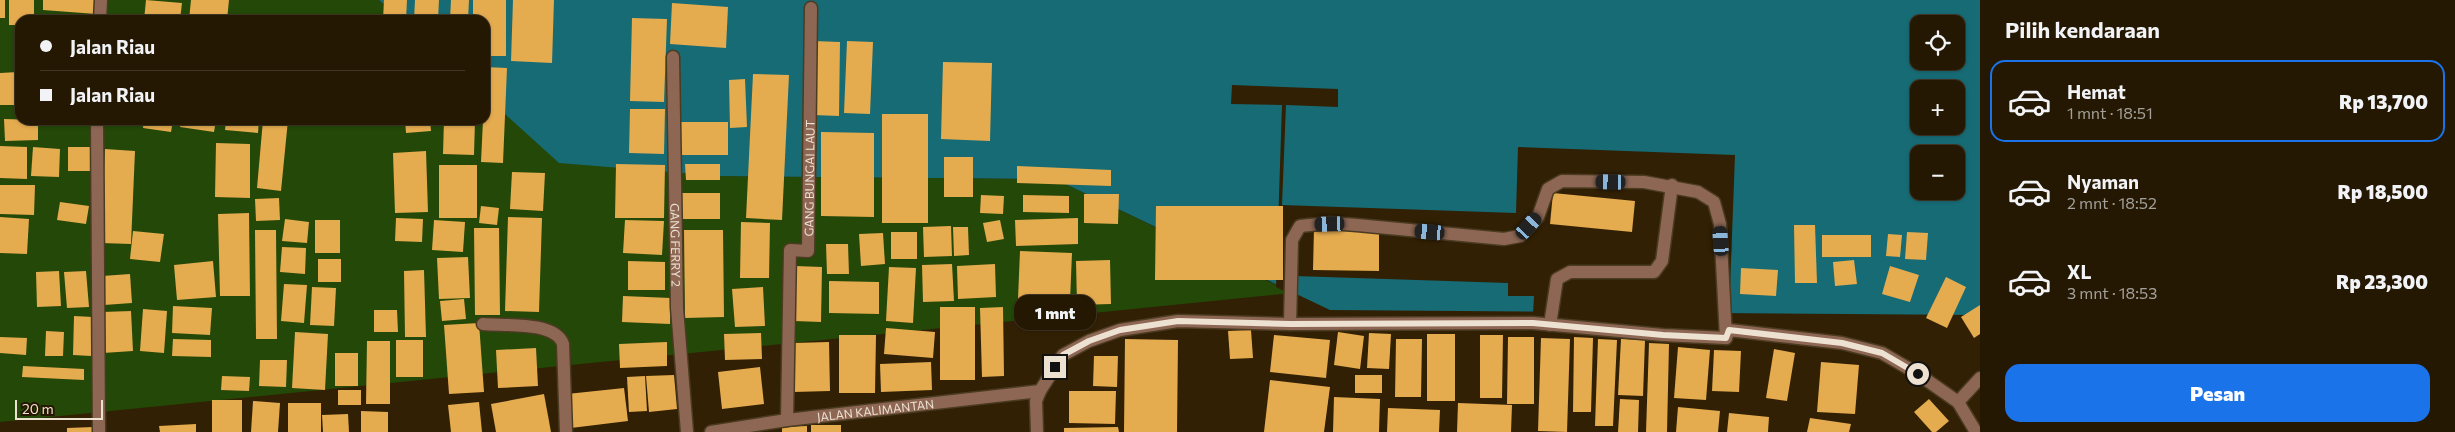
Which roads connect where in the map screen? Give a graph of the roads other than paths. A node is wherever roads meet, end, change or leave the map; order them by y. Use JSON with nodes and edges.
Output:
{"nodes":[{"id":1,"x":101,"y":0,"type":"edge"},
{"id":2,"x":811,"y":8,"type":"dead end"},
{"id":3,"x":100,"y":15,"type":"edge"},
{"id":4,"x":674,"y":57,"type":"dead end"},
{"id":5,"x":97,"y":125,"type":"edge"},
{"id":6,"x":1672,"y":186,"type":"junction"},
{"id":7,"x":483,"y":324,"type":"dead end"},
{"id":8,"x":1290,"y":324,"type":"junction"},
{"id":9,"x":1550,"y":325,"type":"junction"},
{"id":10,"x":1726,"y":338,"type":"junction"},
{"id":11,"x":1980,"y":378,"type":"edge"},
{"id":12,"x":1040,"y":391,"type":"junction"},
{"id":13,"x":1958,"y":402,"type":"junction"},
{"id":14,"x":787,"y":420,"type":"junction"},
{"id":15,"x":99,"y":432,"type":"edge"},
{"id":16,"x":566,"y":432,"type":"edge"},
{"id":17,"x":687,"y":432,"type":"edge"},
{"id":18,"x":711,"y":432,"type":"edge"},
{"id":19,"x":1037,"y":432,"type":"edge"},
{"id":20,"x":1976,"y":432,"type":"edge"}],
"edges":[{"from":1,"to":3,"type":"street"},
{"from":2,"to":14,"type":"street","name":"GANG BUNGAI LAUT"},
{"from":4,"to":17,"type":"street","name":"GANG FERRY 2"},
{"from":5,"to":15,"type":"street"},
{"from":6,"to":8,"type":"street"},
{"from":6,"to":9,"type":"street"},
{"from":6,"to":10,"type":"street"},
{"from":7,"to":16,"type":"street"},
{"from":8,"to":9,"type":"street"},
{"from":8,"to":12,"type":"street"},
{"from":9,"to":10,"type":"street"},
{"from":10,"to":13,"type":"street"},
{"from":11,"to":13,"type":"street"},
{"from":12,"to":14,"type":"street","name":"JALAN KALIMANTAN"},
{"from":12,"to":19,"type":"street"},
{"from":13,"to":20,"type":"street"},
{"from":14,"to":18,"type":"street","name":"JALAN KALIMANTAN"}]}
